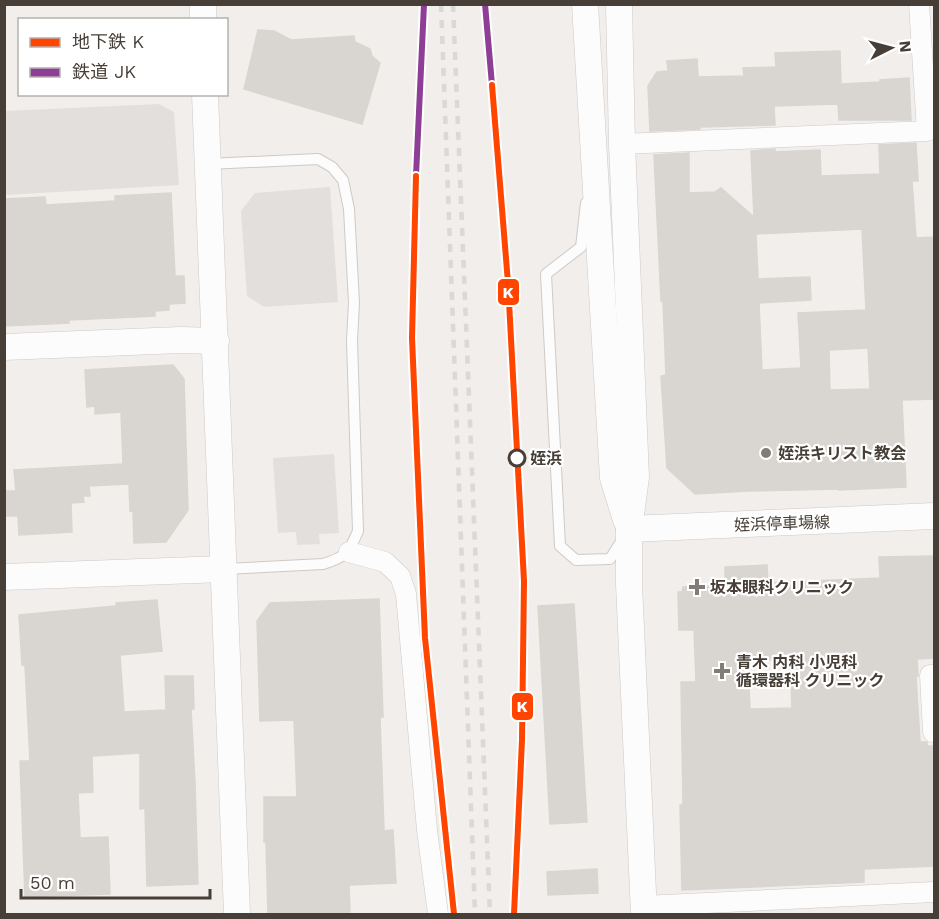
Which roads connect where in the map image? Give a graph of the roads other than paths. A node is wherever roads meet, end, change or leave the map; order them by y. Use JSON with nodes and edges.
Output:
{"nodes":[{"id":1,"x":585,"y":4,"type":"edge"},
{"id":2,"x":619,"y":4,"type":"edge"},
{"id":3,"x":919,"y":4,"type":"edge"},
{"id":4,"x":205,"y":96,"type":"edge"},
{"id":5,"x":592,"y":144,"type":"junction"},
{"id":6,"x":622,"y":144,"type":"junction"},
{"id":7,"x":207,"y":164,"type":"junction"},
{"id":8,"x":216,"y":341,"type":"junction"},
{"id":9,"x":4,"y":346,"type":"edge"},
{"id":10,"x":934,"y":516,"type":"edge"},
{"id":11,"x":629,"y":529,"type":"junction"},
{"id":12,"x":349,"y":552,"type":"junction"},
{"id":13,"x":224,"y":569,"type":"junction"},
{"id":14,"x":4,"y":577,"type":"edge"},
{"id":15,"x":934,"y":675,"type":"edge"},
{"id":16,"x":934,"y":731,"type":"edge"},
{"id":17,"x":934,"y":892,"type":"edge"},
{"id":18,"x":644,"y":910,"type":"edge"},
{"id":19,"x":237,"y":915,"type":"edge"},
{"id":20,"x":438,"y":915,"type":"edge"}],
"edges":[{"from":1,"to":5,"type":"street"},
{"from":2,"to":6,"type":"street"},
{"from":3,"to":6,"type":"street"},
{"from":4,"to":7,"type":"street"},
{"from":5,"to":11,"type":"street"},
{"from":5,"to":11,"type":"lane"},
{"from":6,"to":11,"type":"street"},
{"from":7,"to":8,"type":"street"},
{"from":7,"to":12,"type":"lane"},
{"from":8,"to":9,"type":"street"},
{"from":8,"to":13,"type":"street"},
{"from":10,"to":11,"type":"street","name":"姪浜停車場線"},
{"from":11,"to":18,"type":"street"},
{"from":12,"to":13,"type":"lane"},
{"from":12,"to":20,"type":"street"},
{"from":13,"to":14,"type":"street"},
{"from":13,"to":19,"type":"street"},
{"from":15,"to":16,"type":"street"},
{"from":17,"to":18,"type":"street"}]}
